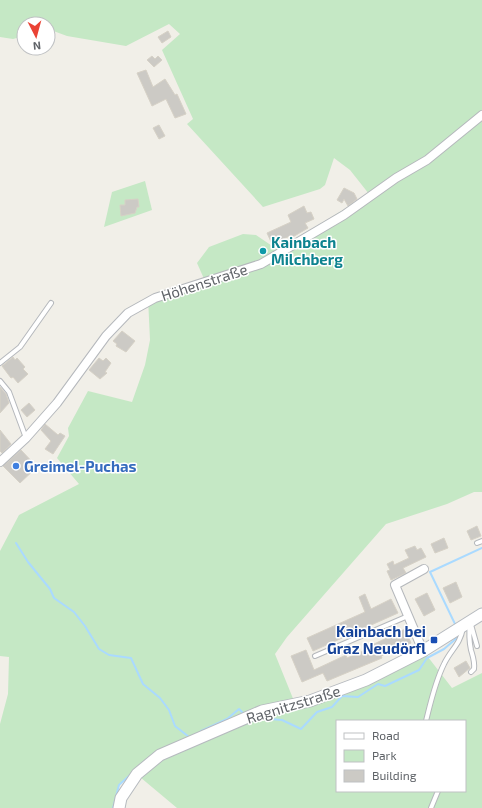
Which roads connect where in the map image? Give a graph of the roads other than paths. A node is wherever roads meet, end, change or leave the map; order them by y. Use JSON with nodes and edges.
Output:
{"nodes":[{"id":1,"x":482,"y":115,"type":"edge"},
{"id":2,"x":51,"y":304,"type":"dead end"},
{"id":3,"x":0,"y":363,"type":"edge"},
{"id":4,"x":0,"y":381,"type":"edge"},
{"id":5,"x":26,"y":438,"type":"junction"},
{"id":6,"x":0,"y":462,"type":"edge"},
{"id":7,"x":424,"y":569,"type":"dead end"},
{"id":8,"x":482,"y":614,"type":"edge"},
{"id":9,"x":408,"y":616,"type":"junction"},
{"id":10,"x":467,"y":623,"type":"junction"},
{"id":11,"x":477,"y":646,"type":"dead end"},
{"id":12,"x":423,"y":651,"type":"junction"},
{"id":13,"x":315,"y":656,"type":"dead end"},
{"id":14,"x":471,"y":672,"type":"dead end"},
{"id":15,"x":426,"y":720,"type":"edge"},
{"id":16,"x":438,"y":792,"type":"edge"},
{"id":17,"x":119,"y":808,"type":"edge"},
{"id":18,"x":431,"y":808,"type":"edge"}],
"edges":[{"from":1,"to":5,"type":"street","name":"Höhenstraße"},
{"from":2,"to":3,"type":"lane"},
{"from":4,"to":5,"type":"lane"},
{"from":5,"to":6,"type":"street","name":"Höhenstraße"},
{"from":7,"to":9,"type":"street"},
{"from":8,"to":10,"type":"main road","name":"Ragnitzstraße"},
{"from":9,"to":12,"type":"street"},
{"from":9,"to":13,"type":"lane"},
{"from":10,"to":11,"type":"lane"},
{"from":10,"to":12,"type":"main road","name":"Ragnitzstraße"},
{"from":10,"to":14,"type":"lane"},
{"from":10,"to":15,"type":"lane"},
{"from":12,"to":17,"type":"main road","name":"Ragnitzstraße"},
{"from":16,"to":18,"type":"lane"}]}
